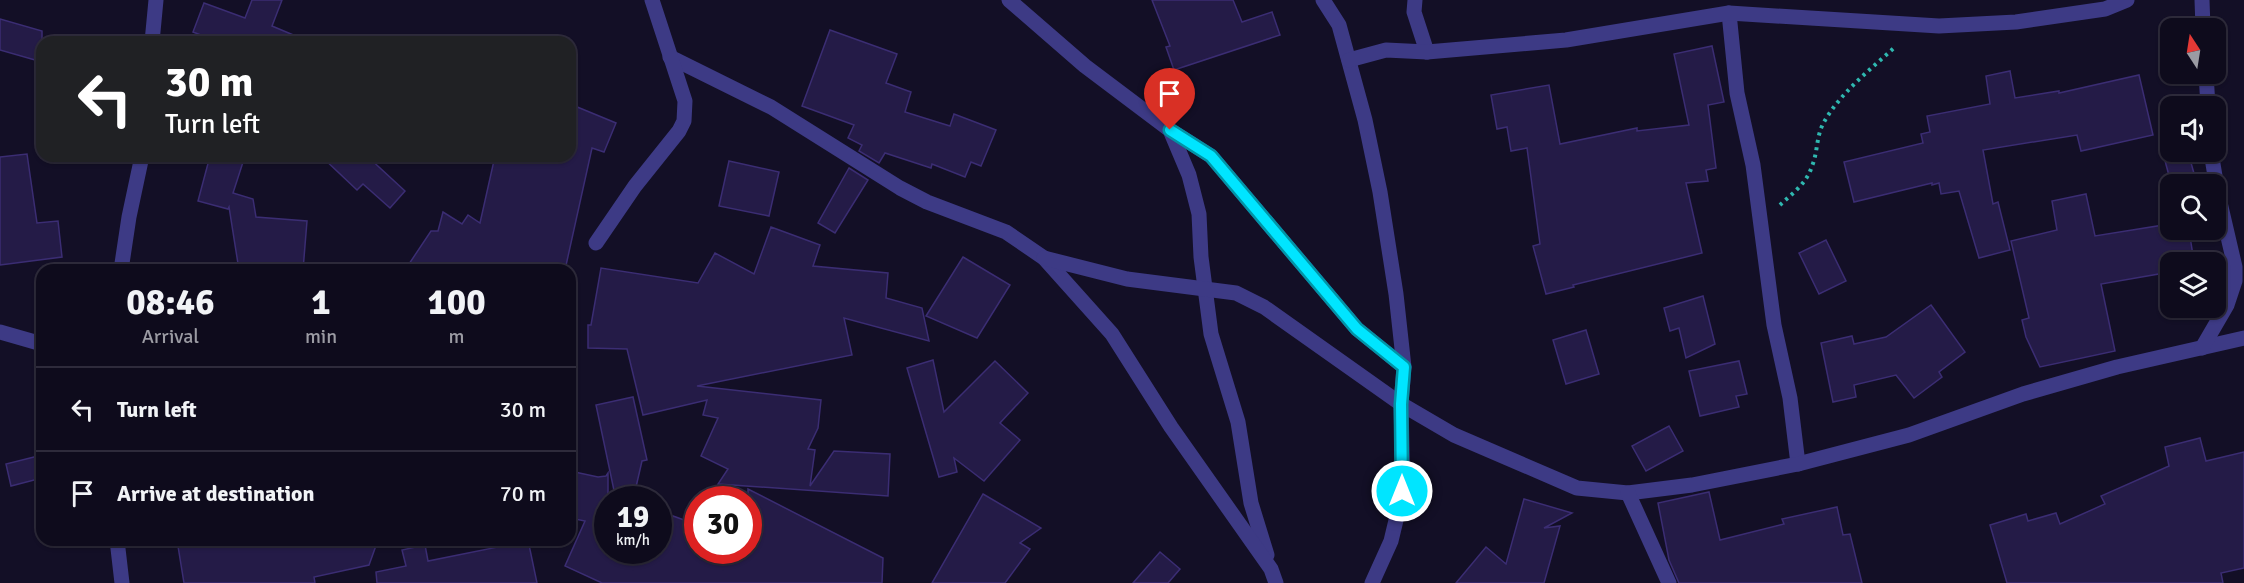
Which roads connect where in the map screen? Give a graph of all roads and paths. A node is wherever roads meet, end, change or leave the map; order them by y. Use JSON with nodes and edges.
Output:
{"nodes":[{"id":1,"x":156,"y":0,"type":"edge"},
{"id":2,"x":652,"y":0,"type":"edge"},
{"id":3,"x":1009,"y":0,"type":"edge"},
{"id":4,"x":1323,"y":0,"type":"edge"},
{"id":5,"x":1415,"y":0,"type":"edge"},
{"id":6,"x":2127,"y":0,"type":"edge"},
{"id":7,"x":2202,"y":0,"type":"edge"},
{"id":8,"x":1729,"y":13,"type":"junction"},
{"id":9,"x":2203,"y":18,"type":"edge"},
{"id":10,"x":1919,"y":25,"type":"junction"},
{"id":11,"x":153,"y":36,"type":"edge"},
{"id":12,"x":1427,"y":52,"type":"junction"},
{"id":13,"x":670,"y":57,"type":"junction"},
{"id":14,"x":1349,"y":60,"type":"junction"},
{"id":15,"x":1170,"y":130,"type":"junction"},
{"id":16,"x":141,"y":162,"type":"edge"},
{"id":17,"x":2213,"y":162,"type":"edge"},
{"id":18,"x":1760,"y":223,"type":"junction"},
{"id":19,"x":596,"y":243,"type":"dead end"},
{"id":20,"x":1044,"y":258,"type":"junction"},
{"id":21,"x":122,"y":264,"type":"edge"},
{"id":22,"x":1204,"y":287,"type":"junction"},
{"id":23,"x":0,"y":332,"type":"edge"},
{"id":24,"x":2244,"y":338,"type":"edge"},
{"id":25,"x":36,"y":342,"type":"edge"},
{"id":26,"x":2202,"y":348,"type":"junction"},
{"id":27,"x":1404,"y":367,"type":"junction"},
{"id":28,"x":1401,"y":404,"type":"junction"},
{"id":29,"x":1798,"y":464,"type":"junction"},
{"id":30,"x":1628,"y":493,"type":"junction"},
{"id":31,"x":118,"y":546,"type":"edge"},
{"id":32,"x":1274,"y":576,"type":"edge"},
{"id":33,"x":122,"y":583,"type":"edge"},
{"id":34,"x":1372,"y":583,"type":"edge"},
{"id":35,"x":1670,"y":583,"type":"edge"}],
"edges":[{"from":1,"to":11,"type":"street"},
{"from":2,"to":13,"type":"street"},
{"from":3,"to":15,"type":"street"},
{"from":4,"to":14,"type":"street"},
{"from":5,"to":12,"type":"street"},
{"from":6,"to":10,"type":"street"},
{"from":7,"to":9,"type":"street"},
{"from":8,"to":10,"type":"street"},
{"from":8,"to":12,"type":"street"},
{"from":8,"to":18,"type":"street"},
{"from":10,"to":18,"type":"path"},
{"from":12,"to":14,"type":"street"},
{"from":13,"to":19,"type":"street"},
{"from":13,"to":20,"type":"street"},
{"from":14,"to":27,"type":"street"},
{"from":15,"to":22,"type":"street"},
{"from":15,"to":27,"type":"street"},
{"from":16,"to":21,"type":"street"},
{"from":17,"to":26,"type":"street"},
{"from":18,"to":29,"type":"street"},
{"from":20,"to":22,"type":"street"},
{"from":20,"to":32,"type":"street"},
{"from":22,"to":28,"type":"street"},
{"from":22,"to":32,"type":"street"},
{"from":23,"to":25,"type":"street"},
{"from":24,"to":26,"type":"street"},
{"from":26,"to":29,"type":"street"},
{"from":27,"to":28,"type":"street"},
{"from":28,"to":30,"type":"street"},
{"from":28,"to":34,"type":"street"},
{"from":29,"to":30,"type":"street"},
{"from":30,"to":35,"type":"street"},
{"from":31,"to":33,"type":"street"}]}
